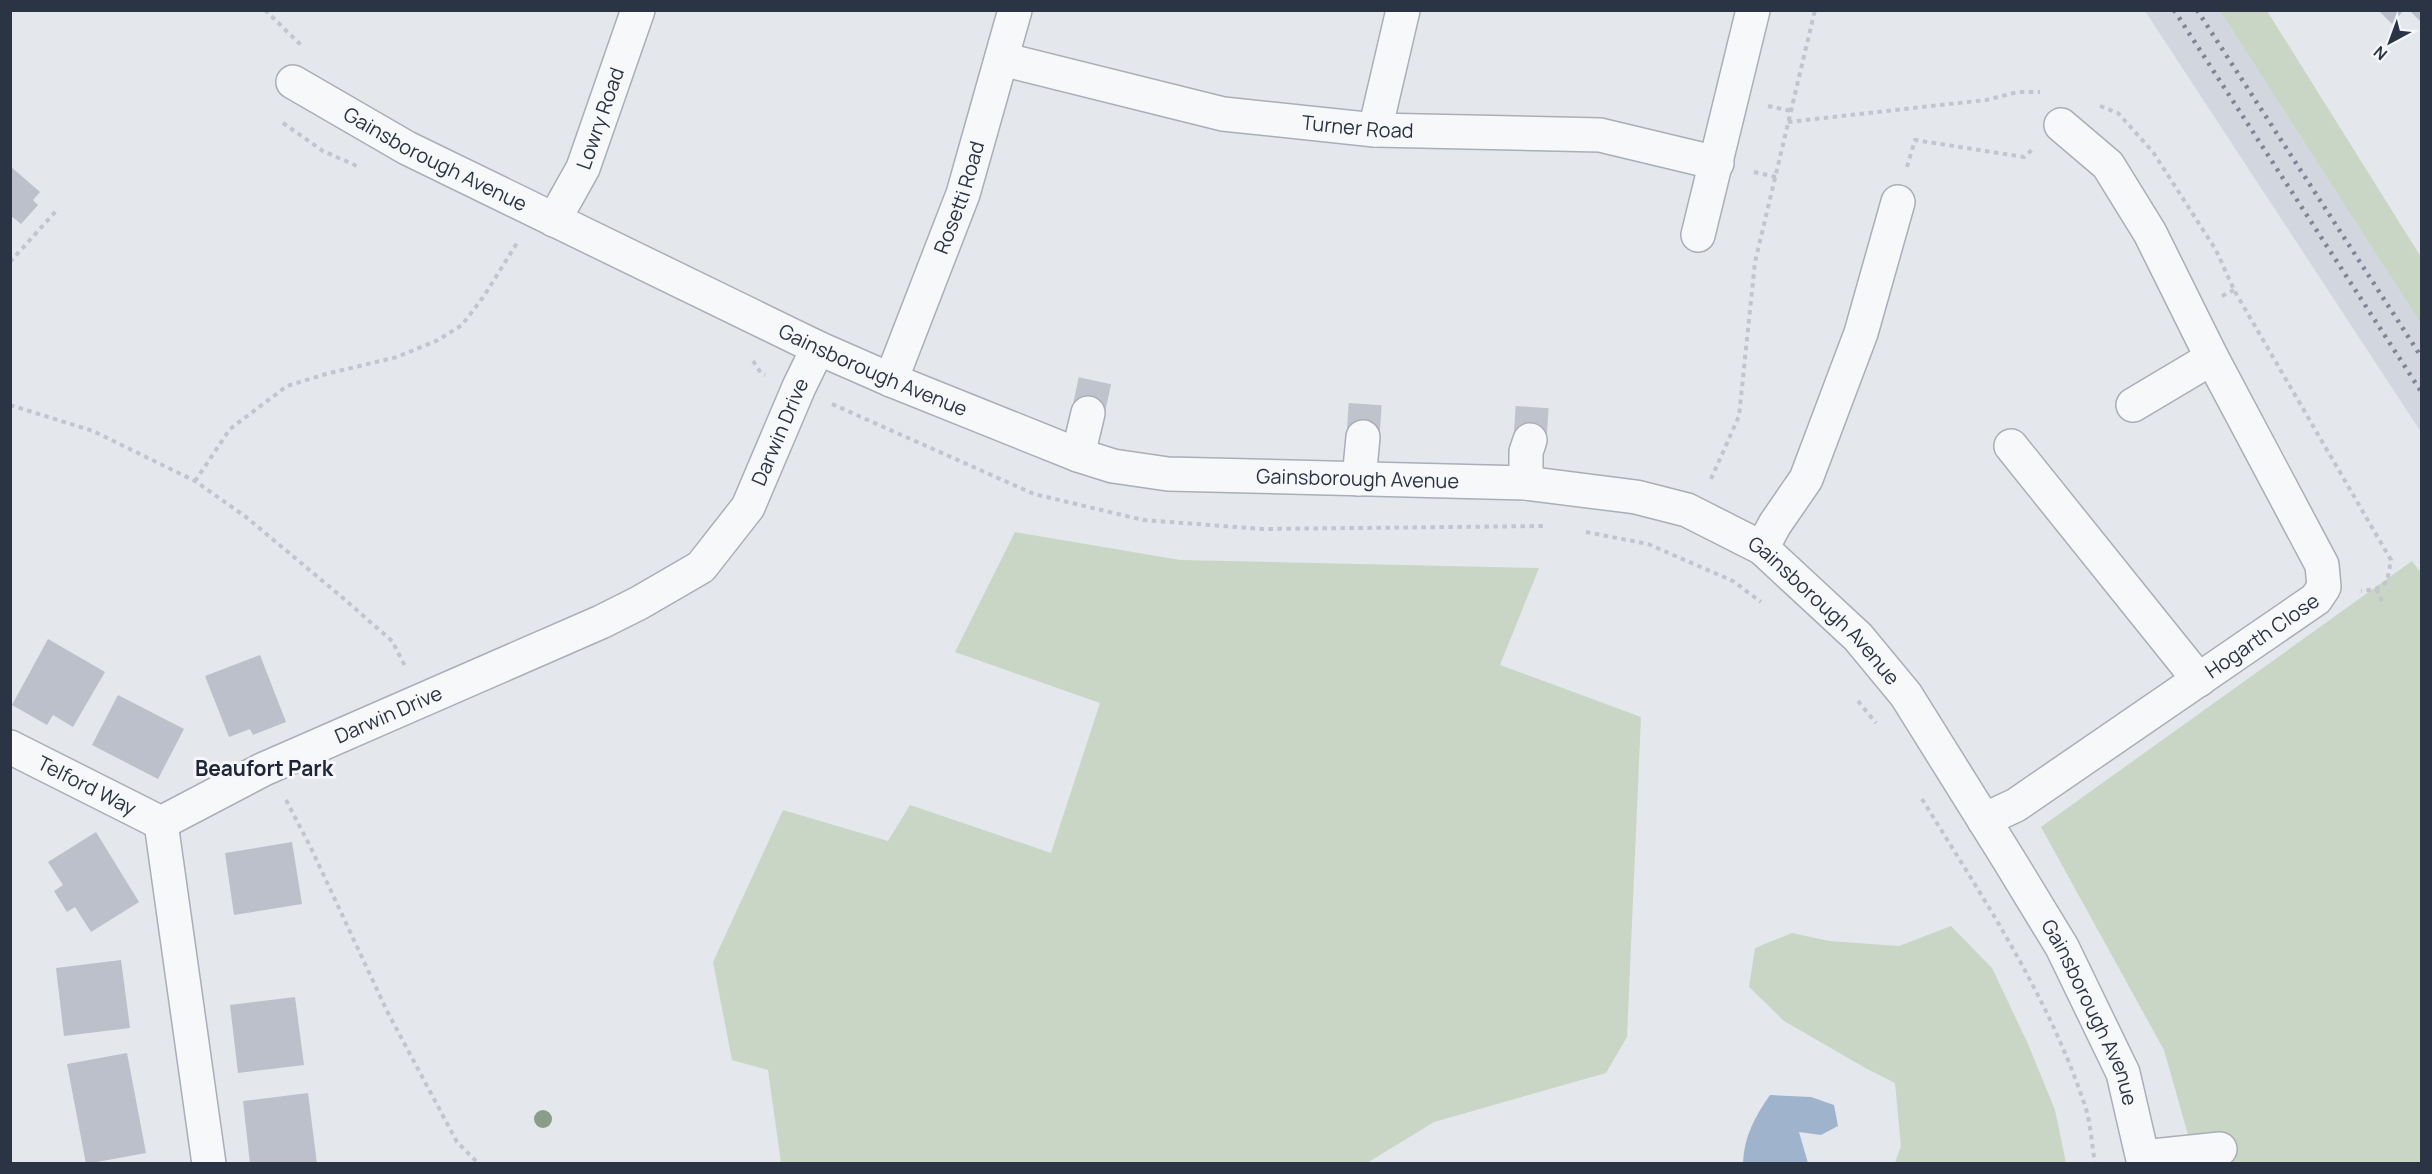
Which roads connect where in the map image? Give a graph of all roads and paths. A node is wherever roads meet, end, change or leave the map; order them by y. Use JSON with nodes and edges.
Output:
{"nodes":[{"id":1,"x":638,"y":10,"type":"edge"},
{"id":2,"x":1015,"y":10,"type":"edge"},
{"id":3,"x":1403,"y":10,"type":"edge"},
{"id":4,"x":1753,"y":10,"type":"edge"},
{"id":5,"x":1815,"y":10,"type":"edge"},
{"id":6,"x":1002,"y":59,"type":"junction"},
{"id":7,"x":293,"y":82,"type":"dead end"},
{"id":8,"x":2061,"y":125,"type":"joint"},
{"id":9,"x":1375,"y":130,"type":"junction"},
{"id":10,"x":1717,"y":164,"type":"junction"},
{"id":11,"x":1898,"y":202,"type":"joint"},
{"id":12,"x":57,"y":210,"type":"dead end"},
{"id":13,"x":554,"y":220,"type":"junction"},
{"id":14,"x":1698,"y":235,"type":"dead end"},
{"id":15,"x":518,"y":242,"type":"dead end"},
{"id":16,"x":10,"y":262,"type":"edge"},
{"id":17,"x":818,"y":348,"type":"junction"},
{"id":18,"x":2212,"y":358,"type":"junction"},
{"id":19,"x":891,"y":380,"type":"junction"},
{"id":20,"x":799,"y":387,"type":"junction"},
{"id":21,"x":10,"y":405,"type":"edge"},
{"id":22,"x":2133,"y":405,"type":"dead end"},
{"id":23,"x":1088,"y":413,"type":"tunnel mouth"},
{"id":24,"x":1363,"y":437,"type":"tunnel mouth"},
{"id":25,"x":1530,"y":440,"type":"tunnel mouth"},
{"id":26,"x":2011,"y":446,"type":"dead end"},
{"id":27,"x":1078,"y":455,"type":"junction"},
{"id":28,"x":1359,"y":480,"type":"junction"},
{"id":29,"x":195,"y":481,"type":"junction"},
{"id":30,"x":1526,"y":483,"type":"junction"},
{"id":31,"x":1687,"y":510,"type":"junction"},
{"id":32,"x":1545,"y":526,"type":"dead end"},
{"id":33,"x":1579,"y":531,"type":"dead end"},
{"id":34,"x":1762,"y":548,"type":"junction"},
{"id":35,"x":2376,"y":588,"type":"dead end"},
{"id":36,"x":2384,"y":605,"type":"dead end"},
{"id":37,"x":1767,"y":607,"type":"dead end"},
{"id":38,"x":2199,"y":680,"type":"junction"},
{"id":39,"x":1854,"y":696,"type":"dead end"},
{"id":40,"x":422,"y":698,"type":"junction"},
{"id":41,"x":1876,"y":724,"type":"dead end"},
{"id":42,"x":10,"y":747,"type":"edge"},
{"id":43,"x":270,"y":768,"type":"junction"},
{"id":44,"x":1920,"y":795,"type":"dead end"},
{"id":45,"x":1984,"y":820,"type":"junction"},
{"id":46,"x":161,"y":823,"type":"junction"},
{"id":47,"x":2220,"y":1149,"type":"dead end"},
{"id":48,"x":2144,"y":1160,"type":"edge"},
{"id":49,"x":209,"y":1164,"type":"edge"},
{"id":50,"x":479,"y":1164,"type":"edge"},
{"id":51,"x":2095,"y":1164,"type":"edge"}],
"edges":[{"from":1,"to":13,"type":"street","name":"Lowry Road"},
{"from":2,"to":6,"type":"street","name":"Rosetti Road"},
{"from":3,"to":9,"type":"street"},
{"from":4,"to":10,"type":"street"},
{"from":5,"to":31,"type":"path"},
{"from":6,"to":9,"type":"street","name":"Turner Road"},
{"from":6,"to":19,"type":"street","name":"Rosetti Road"},
{"from":7,"to":13,"type":"street","name":"Gainsborough Avenue"},
{"from":8,"to":11,"type":"path"},
{"from":8,"to":18,"type":"street","name":"Hogarth Close"},
{"from":9,"to":10,"type":"street","name":"Turner Road"},
{"from":10,"to":14,"type":"street"},
{"from":11,"to":34,"type":"street"},
{"from":12,"to":16,"type":"path"},
{"from":13,"to":17,"type":"street","name":"Gainsborough Avenue"},
{"from":15,"to":29,"type":"path"},
{"from":17,"to":19,"type":"street","name":"Gainsborough Avenue"},
{"from":17,"to":20,"type":"street","name":"Darwin Drive"},
{"from":18,"to":22,"type":"street"},
{"from":18,"to":38,"type":"street","name":"Hogarth Close"},
{"from":19,"to":27,"type":"street","name":"Gainsborough Avenue"},
{"from":20,"to":32,"type":"path"},
{"from":20,"to":40,"type":"street","name":"Darwin Drive"},
{"from":21,"to":29,"type":"path"},
{"from":23,"to":27,"type":"street"},
{"from":24,"to":28,"type":"street"},
{"from":25,"to":30,"type":"street"},
{"from":26,"to":38,"type":"street"},
{"from":27,"to":28,"type":"street","name":"Gainsborough Avenue"},
{"from":28,"to":30,"type":"street","name":"Gainsborough Avenue"},
{"from":29,"to":40,"type":"path"},
{"from":30,"to":31,"type":"street","name":"Gainsborough Avenue"},
{"from":31,"to":34,"type":"street","name":"Gainsborough Avenue"},
{"from":33,"to":37,"type":"path"},
{"from":34,"to":45,"type":"street","name":"Gainsborough Avenue"},
{"from":35,"to":36,"type":"path"},
{"from":38,"to":45,"type":"street","name":"Hogarth Close"},
{"from":39,"to":41,"type":"path"},
{"from":40,"to":43,"type":"street","name":"Darwin Drive"},
{"from":42,"to":46,"type":"street","name":"Telford Way"},
{"from":43,"to":46,"type":"street","name":"Darwin Drive"},
{"from":43,"to":50,"type":"path"},
{"from":44,"to":51,"type":"path"},
{"from":45,"to":48,"type":"street","name":"Gainsborough Avenue"},
{"from":46,"to":49,"type":"street"},
{"from":47,"to":48,"type":"street"}]}
